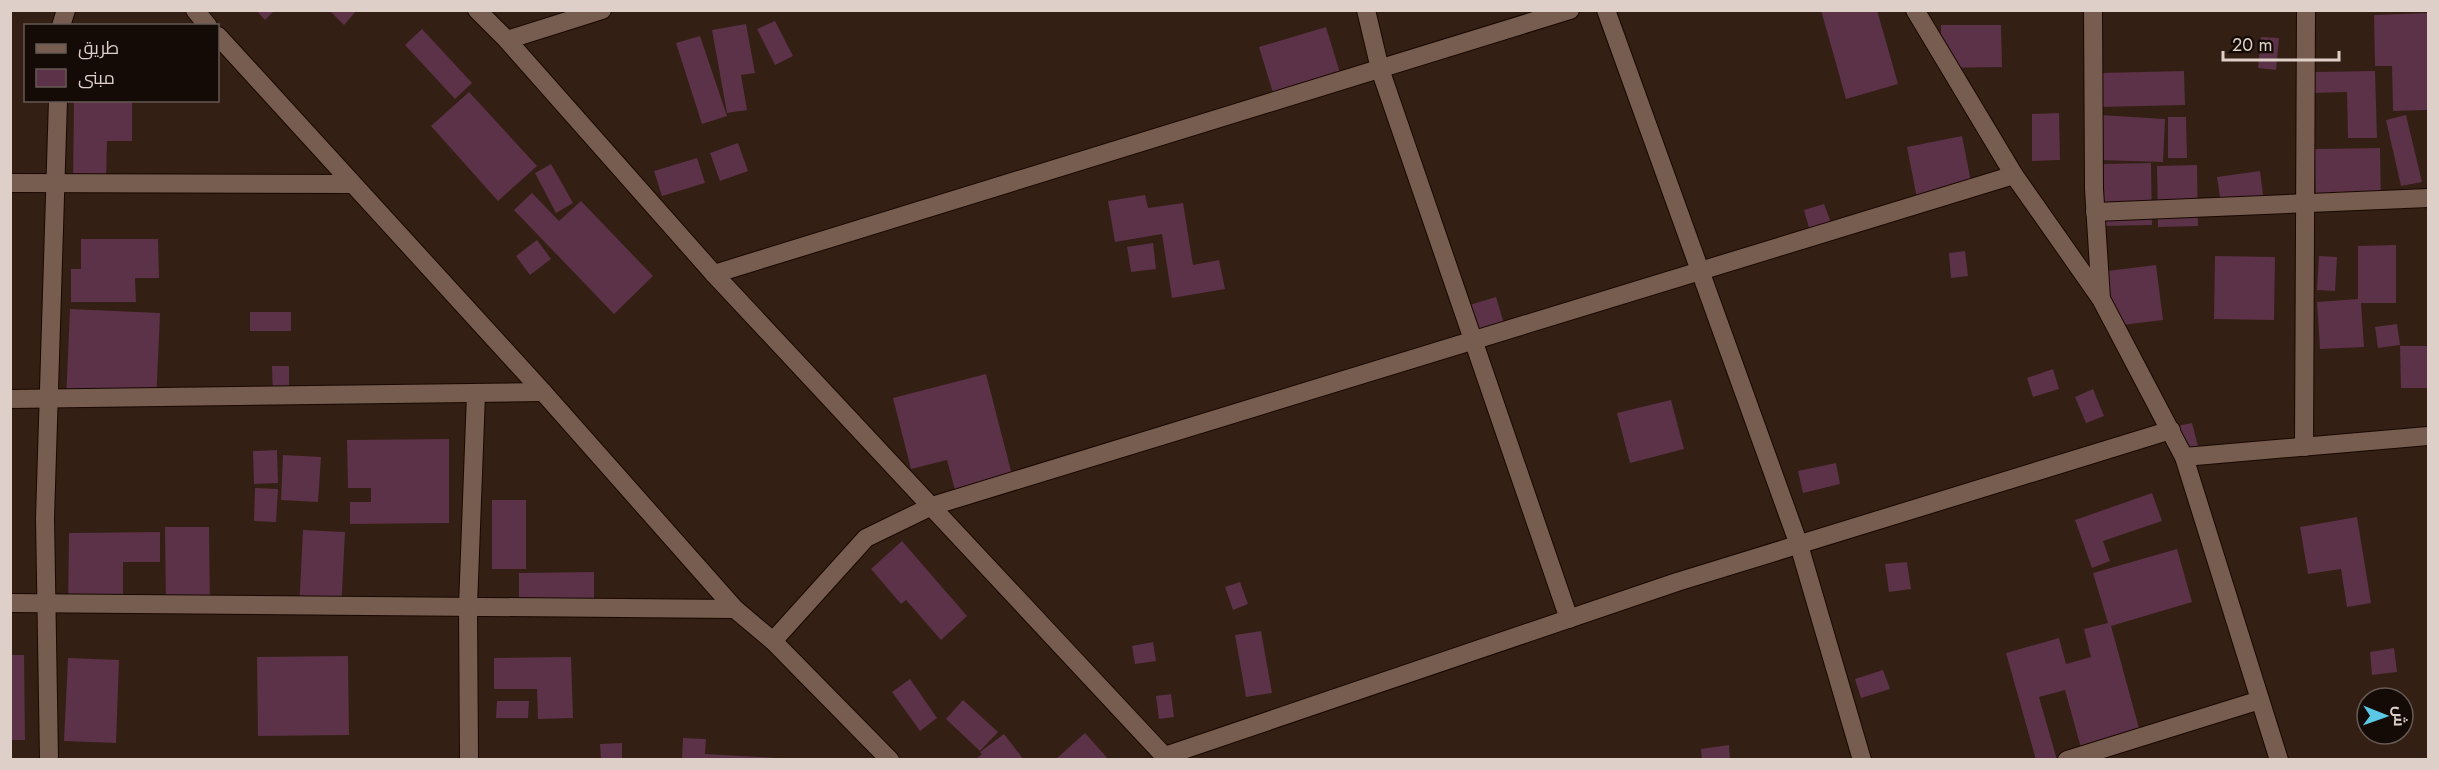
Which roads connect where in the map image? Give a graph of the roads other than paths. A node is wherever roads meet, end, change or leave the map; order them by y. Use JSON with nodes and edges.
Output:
{"nodes":[{"id":1,"x":195,"y":10,"type":"edge"},
{"id":2,"x":477,"y":10,"type":"edge"},
{"id":3,"x":602,"y":10,"type":"edge"},
{"id":4,"x":1366,"y":10,"type":"edge"},
{"id":5,"x":1570,"y":10,"type":"edge"},
{"id":6,"x":1606,"y":10,"type":"edge"},
{"id":7,"x":1915,"y":10,"type":"edge"},
{"id":8,"x":2092,"y":10,"type":"edge"},
{"id":9,"x":2306,"y":10,"type":"edge"},
{"id":10,"x":206,"y":24,"type":"edge"},
{"id":11,"x":219,"y":37,"type":"edge"},
{"id":12,"x":507,"y":40,"type":"junction"},
{"id":13,"x":1380,"y":69,"type":"junction"},
{"id":14,"x":58,"y":102,"type":"edge"},
{"id":15,"x":2014,"y":176,"type":"junction"},
{"id":16,"x":10,"y":183,"type":"edge"},
{"id":17,"x":55,"y":184,"type":"junction"},
{"id":18,"x":352,"y":184,"type":"junction"},
{"id":19,"x":2428,"y":198,"type":"edge"},
{"id":20,"x":2306,"y":202,"type":"junction"},
{"id":21,"x":2095,"y":212,"type":"junction"},
{"id":22,"x":1701,"y":271,"type":"junction"},
{"id":23,"x":714,"y":274,"type":"junction"},
{"id":24,"x":2101,"y":299,"type":"junction"},
{"id":25,"x":1472,"y":341,"type":"junction"},
{"id":26,"x":543,"y":392,"type":"junction"},
{"id":27,"x":476,"y":394,"type":"junction"},
{"id":28,"x":10,"y":399,"type":"edge"},
{"id":29,"x":48,"y":400,"type":"junction"},
{"id":30,"x":2171,"y":430,"type":"junction"},
{"id":31,"x":2428,"y":436,"type":"edge"},
{"id":32,"x":2304,"y":447,"type":"junction"},
{"id":33,"x":2184,"y":457,"type":"junction"},
{"id":34,"x":932,"y":506,"type":"junction"},
{"id":35,"x":1799,"y":544,"type":"junction"},
{"id":36,"x":46,"y":602,"type":"junction"},
{"id":37,"x":10,"y":603,"type":"edge"},
{"id":38,"x":468,"y":606,"type":"junction"},
{"id":39,"x":735,"y":609,"type":"junction"},
{"id":40,"x":1569,"y":619,"type":"junction"},
{"id":41,"x":773,"y":640,"type":"junction"},
{"id":42,"x":2260,"y":700,"type":"junction"},
{"id":43,"x":1167,"y":758,"type":"edge"},
{"id":44,"x":49,"y":759,"type":"edge"},
{"id":45,"x":469,"y":759,"type":"edge"},
{"id":46,"x":890,"y":759,"type":"edge"},
{"id":47,"x":1862,"y":759,"type":"edge"},
{"id":48,"x":2067,"y":759,"type":"edge"},
{"id":49,"x":2279,"y":759,"type":"edge"}],
"edges":[{"from":1,"to":10,"type":"street"},
{"from":2,"to":12,"type":"street"},
{"from":3,"to":12,"type":"street"},
{"from":4,"to":13,"type":"street"},
{"from":5,"to":13,"type":"street"},
{"from":6,"to":22,"type":"street"},
{"from":7,"to":15,"type":"street"},
{"from":8,"to":21,"type":"street"},
{"from":9,"to":20,"type":"street"},
{"from":11,"to":18,"type":"street"},
{"from":12,"to":23,"type":"street"},
{"from":13,"to":23,"type":"street"},
{"from":13,"to":25,"type":"street"},
{"from":14,"to":17,"type":"street"},
{"from":15,"to":22,"type":"street"},
{"from":15,"to":24,"type":"street"},
{"from":16,"to":17,"type":"street"},
{"from":17,"to":18,"type":"street"},
{"from":17,"to":29,"type":"street"},
{"from":18,"to":26,"type":"street"},
{"from":19,"to":20,"type":"street"},
{"from":20,"to":21,"type":"street"},
{"from":20,"to":32,"type":"street"},
{"from":21,"to":24,"type":"street"},
{"from":22,"to":25,"type":"street"},
{"from":22,"to":35,"type":"street"},
{"from":23,"to":34,"type":"street"},
{"from":24,"to":30,"type":"street"},
{"from":25,"to":34,"type":"street"},
{"from":25,"to":40,"type":"street"},
{"from":26,"to":27,"type":"street"},
{"from":26,"to":39,"type":"street"},
{"from":27,"to":29,"type":"street"},
{"from":27,"to":38,"type":"street"},
{"from":28,"to":29,"type":"street"},
{"from":29,"to":36,"type":"street"},
{"from":30,"to":33,"type":"street"},
{"from":30,"to":35,"type":"street"},
{"from":31,"to":32,"type":"street"},
{"from":32,"to":33,"type":"street"},
{"from":33,"to":42,"type":"street"},
{"from":34,"to":41,"type":"street"},
{"from":34,"to":43,"type":"street"},
{"from":35,"to":40,"type":"street"},
{"from":35,"to":47,"type":"street"},
{"from":36,"to":37,"type":"street"},
{"from":36,"to":38,"type":"street"},
{"from":36,"to":44,"type":"street"},
{"from":38,"to":39,"type":"street"},
{"from":38,"to":45,"type":"street"},
{"from":39,"to":41,"type":"street"},
{"from":40,"to":43,"type":"street"},
{"from":41,"to":46,"type":"street"},
{"from":42,"to":48,"type":"street"},
{"from":42,"to":49,"type":"street"}]}
